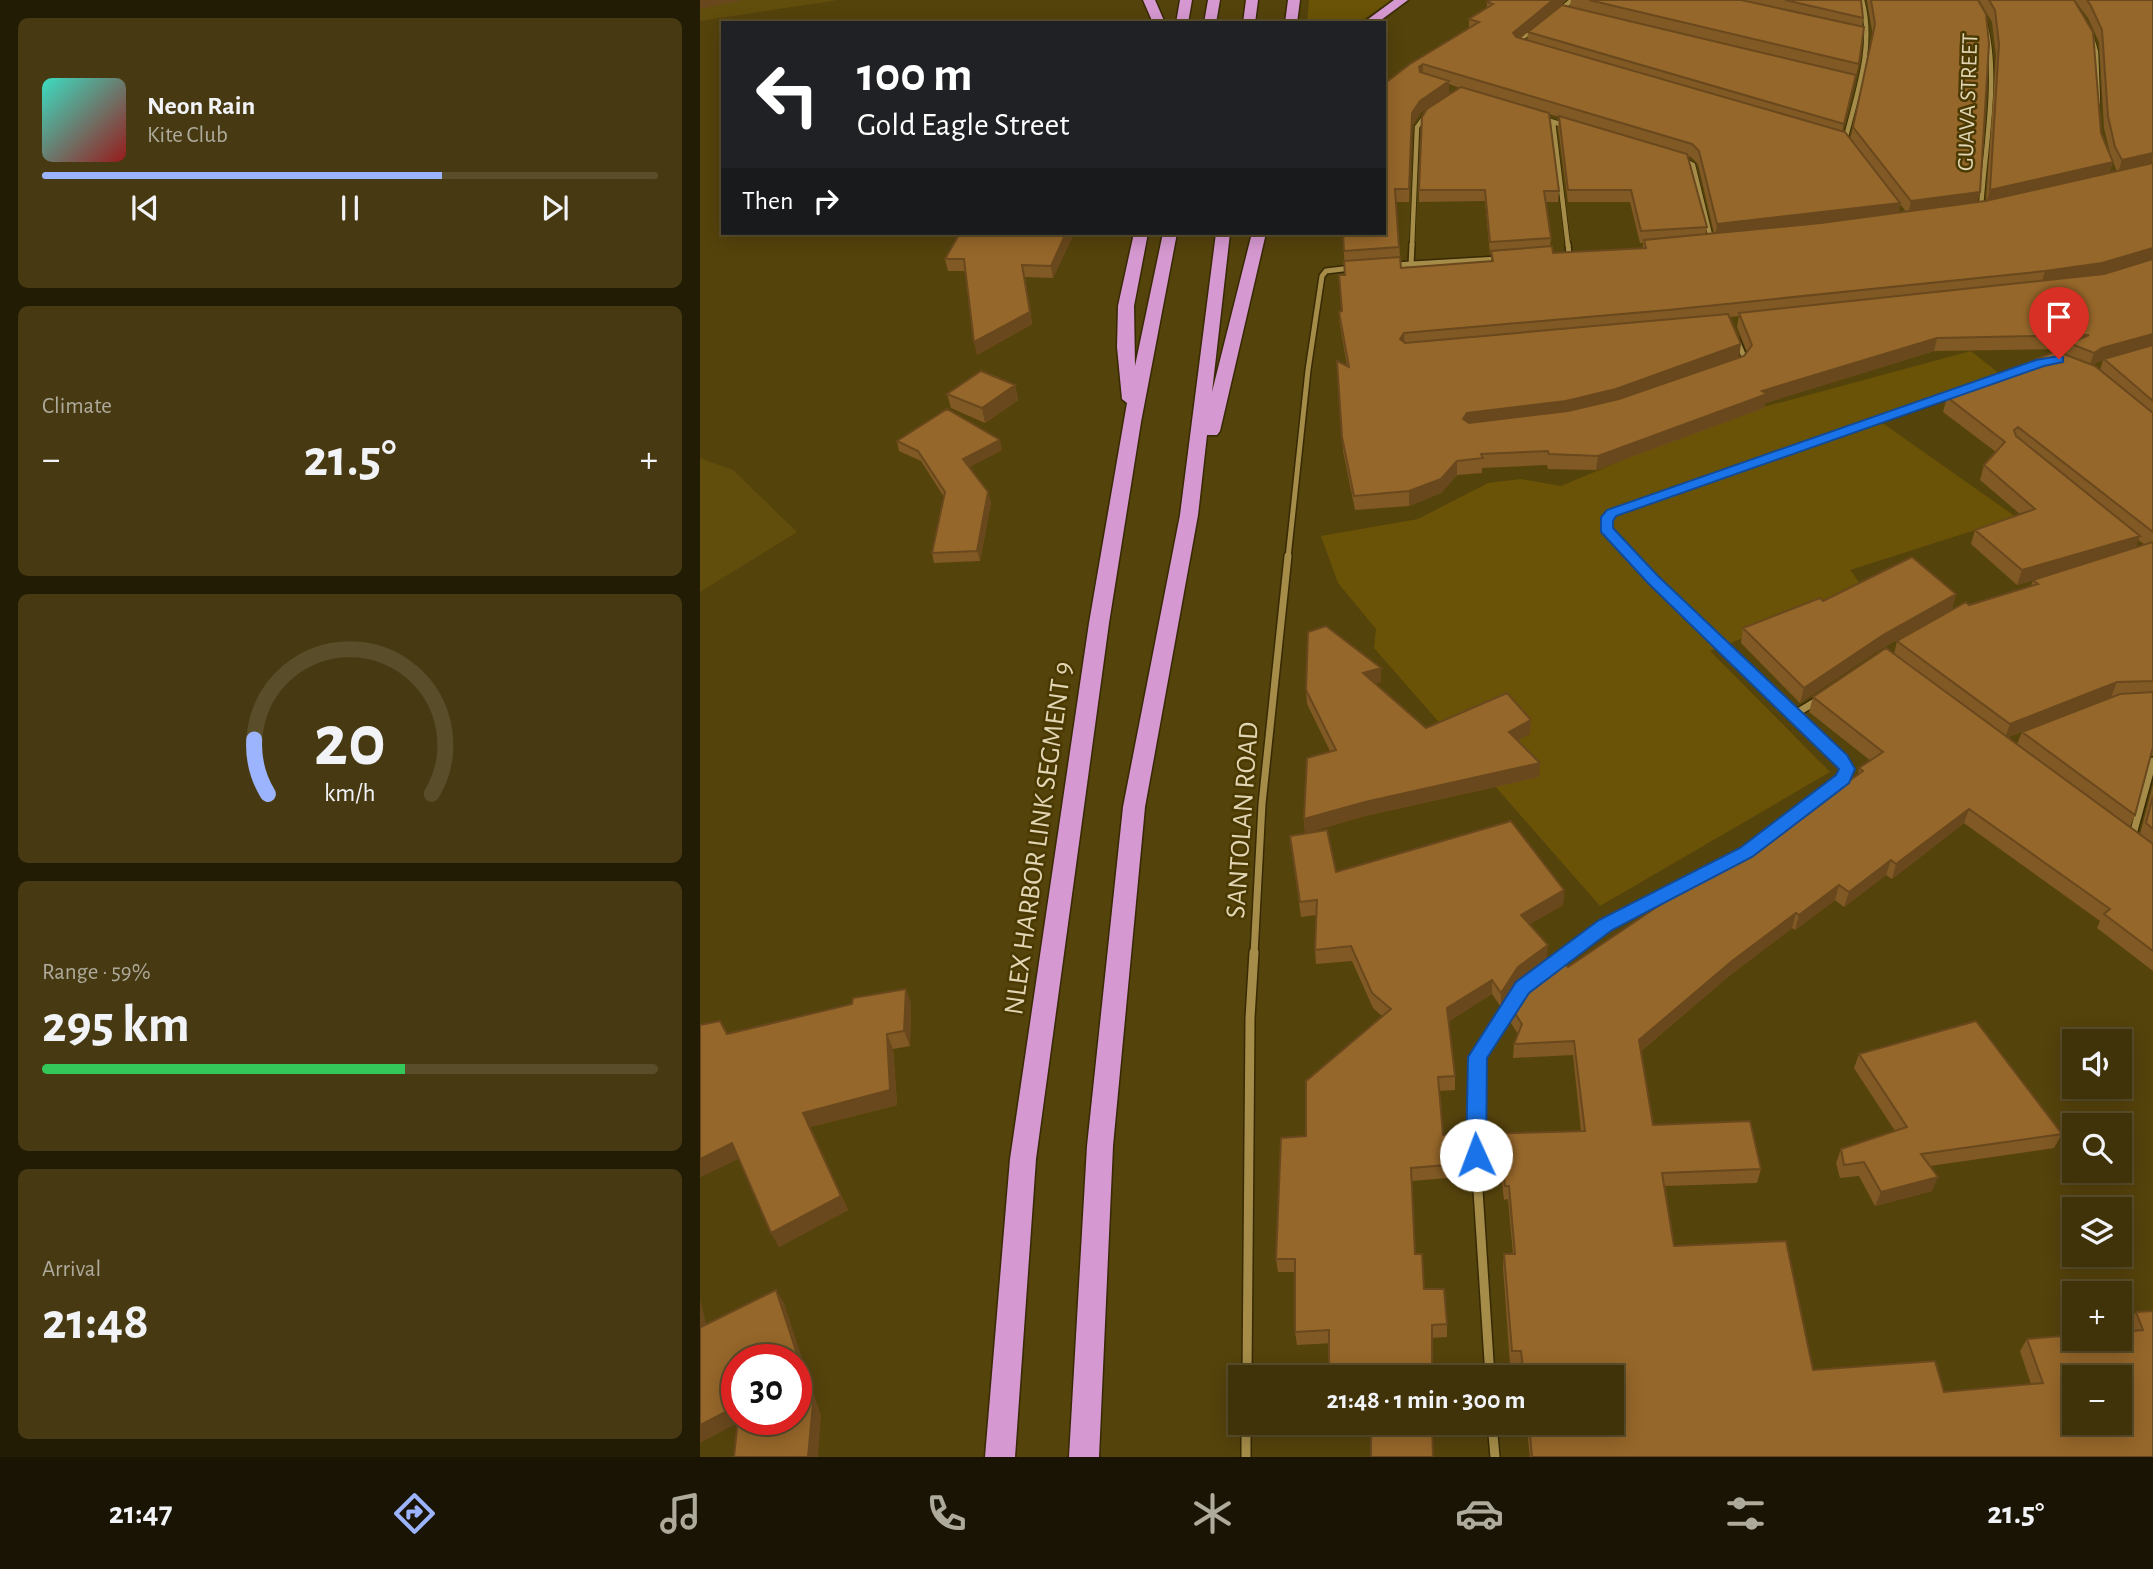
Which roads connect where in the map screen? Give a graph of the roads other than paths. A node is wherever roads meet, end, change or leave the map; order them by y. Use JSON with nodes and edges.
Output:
{"nodes":[{"id":1,"x":1149,"y":0,"type":"edge"},
{"id":2,"x":1186,"y":0,"type":"edge"},
{"id":3,"x":1214,"y":0,"type":"edge"},
{"id":4,"x":1252,"y":0,"type":"edge"},
{"id":5,"x":1294,"y":0,"type":"edge"},
{"id":6,"x":1402,"y":0,"type":"edge"},
{"id":7,"x":1572,"y":0,"type":"edge"},
{"id":8,"x":1862,"y":0,"type":"edge"},
{"id":9,"x":1978,"y":8,"type":"edge"},
{"id":10,"x":1560,"y":10,"type":"junction"},
{"id":11,"x":1573,"y":13,"type":"edge"},
{"id":12,"x":1550,"y":17,"type":"edge"},
{"id":13,"x":1158,"y":21,"type":"edge"},
{"id":14,"x":1182,"y":21,"type":"edge"},
{"id":15,"x":1210,"y":21,"type":"edge"},
{"id":16,"x":1249,"y":21,"type":"edge"},
{"id":17,"x":1292,"y":21,"type":"edge"},
{"id":18,"x":1372,"y":21,"type":"edge"},
{"id":19,"x":1541,"y":24,"type":"edge"},
{"id":20,"x":2088,"y":26,"type":"edge"},
{"id":21,"x":1855,"y":33,"type":"edge"},
{"id":22,"x":1868,"y":36,"type":"junction"},
{"id":23,"x":1526,"y":50,"type":"edge"},
{"id":24,"x":2098,"y":108,"type":"edge"},
{"id":25,"x":1432,"y":111,"type":"edge"},
{"id":26,"x":1540,"y":118,"type":"edge"},
{"id":27,"x":1553,"y":122,"type":"junction"},
{"id":28,"x":1578,"y":129,"type":"edge"},
{"id":29,"x":1832,"y":137,"type":"edge"},
{"id":30,"x":1845,"y":141,"type":"junction"},
{"id":31,"x":1852,"y":149,"type":"edge"},
{"id":32,"x":1680,"y":158,"type":"edge"},
{"id":33,"x":1994,"y":207,"type":"edge"},
{"id":34,"x":1981,"y":210,"type":"junction"},
{"id":35,"x":1969,"y":212,"type":"edge"},
{"id":36,"x":1141,"y":235,"type":"edge"},
{"id":37,"x":1170,"y":235,"type":"edge"},
{"id":38,"x":1223,"y":235,"type":"edge"},
{"id":39,"x":1259,"y":235,"type":"edge"},
{"id":40,"x":1726,"y":243,"type":"edge"},
{"id":41,"x":1712,"y":244,"type":"junction"},
{"id":42,"x":1699,"y":245,"type":"edge"},
{"id":43,"x":1582,"y":253,"type":"edge"},
{"id":44,"x":1569,"y":254,"type":"junction"},
{"id":45,"x":1556,"y":255,"type":"edge"},
{"id":46,"x":1503,"y":258,"type":"edge"},
{"id":47,"x":1411,"y":265,"type":"junction"},
{"id":48,"x":1386,"y":266,"type":"edge"},
{"id":49,"x":1361,"y":267,"type":"edge"},
{"id":50,"x":1735,"y":333,"type":"edge"},
{"id":51,"x":1728,"y":370,"type":"edge"},
{"id":52,"x":1975,"y":387,"type":"edge"},
{"id":53,"x":1132,"y":422,"type":"junction"},
{"id":54,"x":1189,"y":514,"type":"junction"},
{"id":55,"x":1828,"y":693,"type":"edge"},
{"id":56,"x":1795,"y":715,"type":"junction"},
{"id":57,"x":2153,"y":761,"type":"edge"},
{"id":58,"x":2121,"y":832,"type":"edge"},
{"id":59,"x":2132,"y":840,"type":"junction"},
{"id":60,"x":2143,"y":848,"type":"edge"},
{"id":61,"x":1543,"y":972,"type":"edge"},
{"id":62,"x":1522,"y":987,"type":"edge"},
{"id":63,"x":1247,"y":1365,"type":"edge"},
{"id":64,"x":1489,"y":1365,"type":"edge"},
{"id":65,"x":1247,"y":1435,"type":"edge"},
{"id":66,"x":1493,"y":1435,"type":"edge"},
{"id":67,"x":1000,"y":1457,"type":"edge"},
{"id":68,"x":1084,"y":1457,"type":"edge"},
{"id":69,"x":1246,"y":1457,"type":"edge"},
{"id":70,"x":1495,"y":1457,"type":"edge"}],
"edges":[{"from":1,"to":13,"type":"highway"},
{"from":2,"to":14,"type":"highway"},
{"from":3,"to":15,"type":"highway"},
{"from":4,"to":16,"type":"highway"},
{"from":5,"to":17,"type":"highway"},
{"from":6,"to":18,"type":"highway"},
{"from":7,"to":10,"type":"street"},
{"from":8,"to":22,"type":"street"},
{"from":9,"to":34,"type":"street","name":"GUAVA STREET"},
{"from":10,"to":11,"type":"street"},
{"from":10,"to":12,"type":"street"},
{"from":19,"to":23,"type":"street"},
{"from":20,"to":24,"type":"street"},
{"from":21,"to":22,"type":"street"},
{"from":22,"to":30,"type":"street"},
{"from":25,"to":47,"type":"street"},
{"from":26,"to":27,"type":"street"},
{"from":27,"to":28,"type":"street"},
{"from":27,"to":44,"type":"street"},
{"from":29,"to":30,"type":"street"},
{"from":30,"to":31,"type":"street"},
{"from":32,"to":41,"type":"street"},
{"from":33,"to":34,"type":"street"},
{"from":34,"to":35,"type":"street"},
{"from":36,"to":53,"type":"highway"},
{"from":37,"to":53,"type":"highway","name":"NLEX HARBOR LINK SEGMENT 9"},
{"from":38,"to":54,"type":"highway"},
{"from":39,"to":54,"type":"highway"},
{"from":40,"to":41,"type":"street"},
{"from":41,"to":42,"type":"street"},
{"from":43,"to":44,"type":"street"},
{"from":44,"to":45,"type":"street"},
{"from":46,"to":47,"type":"street"},
{"from":47,"to":48,"type":"street"},
{"from":49,"to":63,"type":"street","name":"SANTOLAN ROAD"},
{"from":50,"to":51,"type":"street"},
{"from":52,"to":56,"type":"street"},
{"from":53,"to":67,"type":"highway","name":"NLEX HARBOR LINK SEGMENT 9"},
{"from":54,"to":68,"type":"highway"},
{"from":55,"to":56,"type":"street"},
{"from":56,"to":61,"type":"street"},
{"from":57,"to":59,"type":"street"},
{"from":58,"to":59,"type":"street"},
{"from":59,"to":60,"type":"street"},
{"from":62,"to":64,"type":"street"},
{"from":65,"to":69,"type":"street"},
{"from":66,"to":70,"type":"street"}]}
